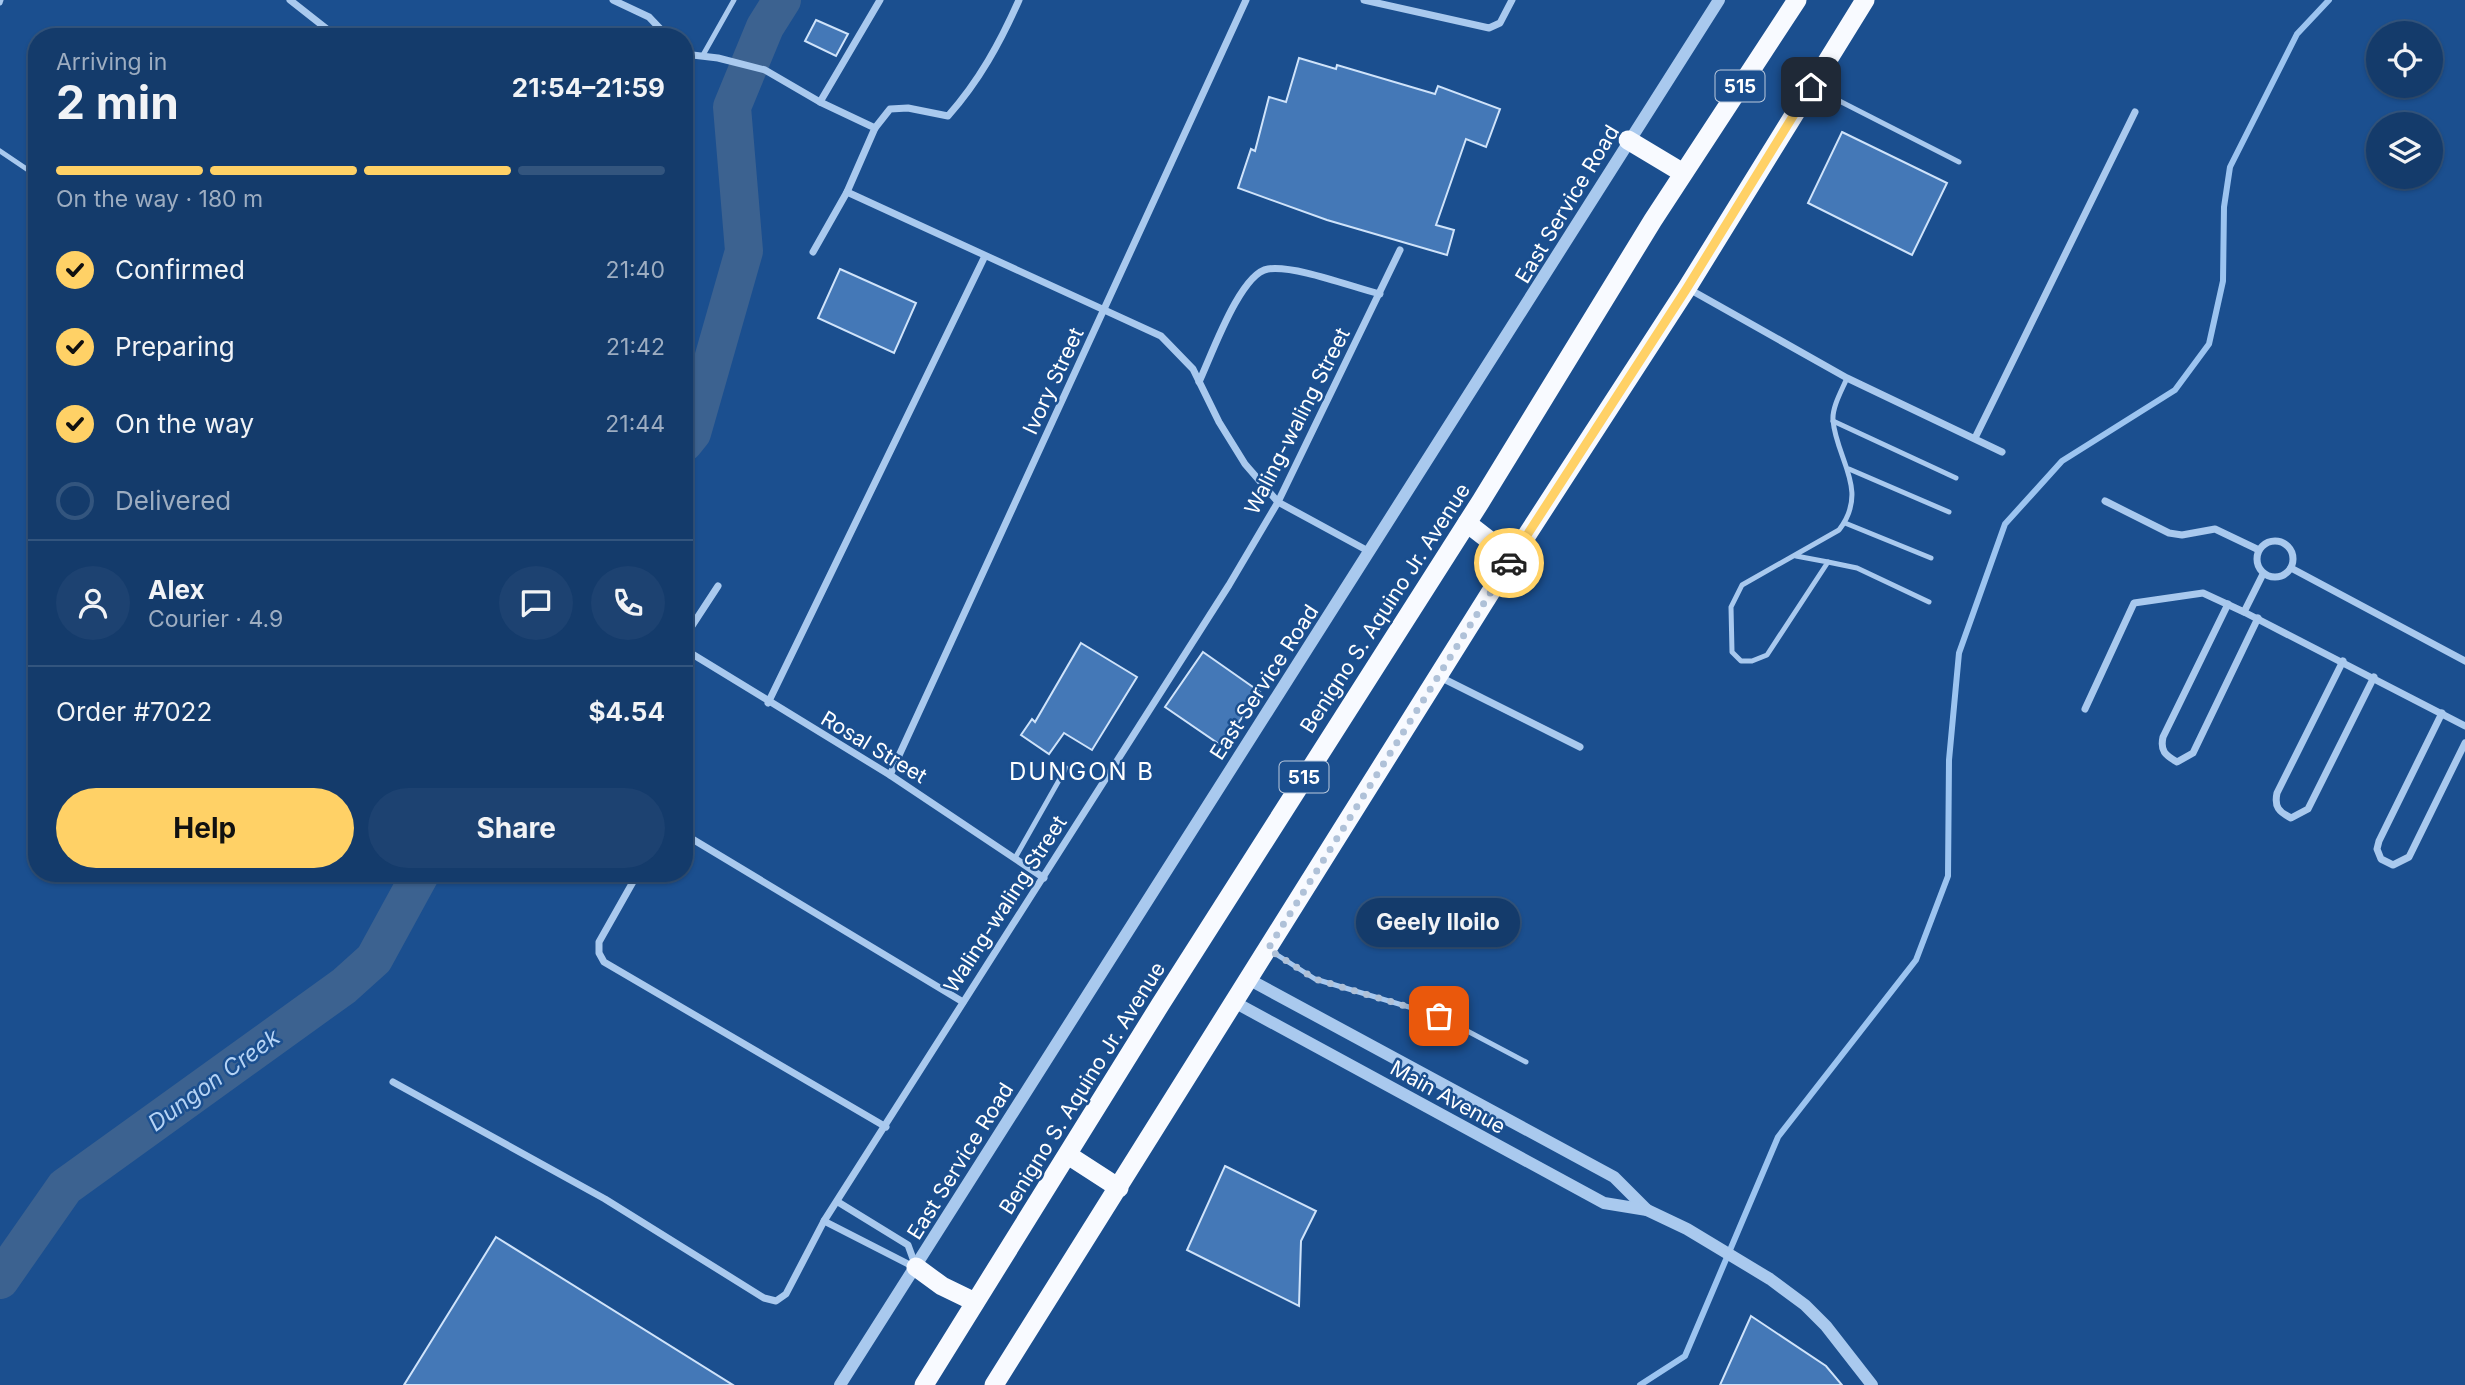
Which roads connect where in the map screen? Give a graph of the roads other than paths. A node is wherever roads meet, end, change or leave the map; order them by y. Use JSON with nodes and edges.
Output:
{"nodes":[{"id":1,"x":290,"y":0,"type":"edge"},
{"id":2,"x":613,"y":0,"type":"edge"},
{"id":3,"x":734,"y":0,"type":"edge"},
{"id":4,"x":880,"y":0,"type":"edge"},
{"id":5,"x":1019,"y":0,"type":"edge"},
{"id":6,"x":1246,"y":0,"type":"edge"},
{"id":7,"x":1364,"y":0,"type":"edge"},
{"id":8,"x":1512,"y":0,"type":"edge"},
{"id":9,"x":1719,"y":0,"type":"edge"},
{"id":10,"x":1797,"y":0,"type":"edge"},
{"id":11,"x":1865,"y":0,"type":"edge"},
{"id":12,"x":326,"y":28,"type":"edge"},
{"id":13,"x":659,"y":28,"type":"edge"},
{"id":14,"x":693,"y":54,"type":"edge"},
{"id":15,"x":703,"y":55,"type":"junction"},
{"id":16,"x":1811,"y":87,"type":"junction"},
{"id":17,"x":820,"y":102,"type":"junction"},
{"id":18,"x":2135,"y":112,"type":"dead end"},
{"id":19,"x":875,"y":128,"type":"junction"},
{"id":20,"x":1628,"y":140,"type":"junction"},
{"id":21,"x":0,"y":151,"type":"edge"},
{"id":22,"x":1959,"y":162,"type":"dead end"},
{"id":23,"x":28,"y":170,"type":"edge"},
{"id":24,"x":1683,"y":173,"type":"junction"},
{"id":25,"x":847,"y":192,"type":"junction"},
{"id":26,"x":1399,"y":250,"type":"dead end"},
{"id":27,"x":813,"y":252,"type":"dead end"},
{"id":28,"x":984,"y":258,"type":"junction"},
{"id":29,"x":1687,"y":288,"type":"junction"},
{"id":30,"x":1380,"y":294,"type":"junction"},
{"id":31,"x":1104,"y":313,"type":"junction"},
{"id":32,"x":1847,"y":378,"type":"junction"},
{"id":33,"x":1199,"y":382,"type":"junction"},
{"id":34,"x":1833,"y":421,"type":"junction"},
{"id":35,"x":1975,"y":438,"type":"junction"},
{"id":36,"x":2002,"y":452,"type":"dead end"},
{"id":37,"x":1849,"y":469,"type":"junction"},
{"id":38,"x":1956,"y":478,"type":"dead end"},
{"id":39,"x":2105,"y":501,"type":"dead end"},
{"id":40,"x":1278,"y":502,"type":"junction"},
{"id":41,"x":1949,"y":512,"type":"dead end"},
{"id":42,"x":1467,"y":523,"type":"junction"},
{"id":43,"x":1845,"y":523,"type":"junction"},
{"id":44,"x":2259,"y":550,"type":"junction"},
{"id":45,"x":1371,"y":552,"type":"junction"},
{"id":46,"x":1796,"y":556,"type":"junction"},
{"id":47,"x":1512,"y":558,"type":"junction"},
{"id":48,"x":1931,"y":558,"type":"dead end"},
{"id":49,"x":1828,"y":562,"type":"junction"},
{"id":50,"x":2291,"y":568,"type":"junction"},
{"id":51,"x":2263,"y":574,"type":"junction"},
{"id":52,"x":718,"y":586,"type":"dead end"},
{"id":53,"x":1929,"y":602,"type":"dead end"},
{"id":54,"x":2228,"y":604,"type":"junction"},
{"id":55,"x":2244,"y":612,"type":"junction"},
{"id":56,"x":2258,"y":618,"type":"junction"},
{"id":57,"x":693,"y":624,"type":"edge"},
{"id":58,"x":693,"y":655,"type":"edge"},
{"id":59,"x":2343,"y":661,"type":"junction"},
{"id":60,"x":2465,"y":662,"type":"edge"},
{"id":61,"x":1439,"y":677,"type":"junction"},
{"id":62,"x":2374,"y":677,"type":"junction"},
{"id":63,"x":768,"y":703,"type":"junction"},
{"id":64,"x":2084,"y":709,"type":"dead end"},
{"id":65,"x":2441,"y":713,"type":"junction"},
{"id":66,"x":2465,"y":726,"type":"edge"},
{"id":67,"x":2465,"y":743,"type":"edge"},
{"id":68,"x":1580,"y":747,"type":"dead end"},
{"id":69,"x":1066,"y":768,"type":"dead end"},
{"id":70,"x":890,"y":775,"type":"junction"},
{"id":71,"x":693,"y":839,"type":"edge"},
{"id":72,"x":1015,"y":858,"type":"junction"},
{"id":73,"x":1044,"y":878,"type":"junction"},
{"id":74,"x":633,"y":882,"type":"edge"},
{"id":75,"x":1268,"y":949,"type":"junction"},
{"id":76,"x":1250,"y":980,"type":"junction"},
{"id":77,"x":963,"y":1002,"type":"junction"},
{"id":78,"x":1236,"y":1003,"type":"junction"},
{"id":79,"x":1526,"y":1062,"type":"dead end"},
{"id":80,"x":393,"y":1082,"type":"dead end"},
{"id":81,"x":886,"y":1127,"type":"junction"},
{"id":82,"x":1068,"y":1155,"type":"junction"},
{"id":83,"x":1119,"y":1188,"type":"junction"},
{"id":84,"x":838,"y":1202,"type":"junction"},
{"id":85,"x":1647,"y":1210,"type":"junction"},
{"id":86,"x":824,"y":1221,"type":"junction"},
{"id":87,"x":916,"y":1268,"type":"junction"},
{"id":88,"x":975,"y":1302,"type":"junction"},
{"id":89,"x":840,"y":1385,"type":"edge"},
{"id":90,"x":924,"y":1385,"type":"edge"},
{"id":91,"x":994,"y":1385,"type":"edge"},
{"id":92,"x":1872,"y":1385,"type":"edge"}],
"edges":[{"from":1,"to":12,"type":"street"},
{"from":2,"to":13,"type":"street"},
{"from":3,"to":15,"type":"lane"},
{"from":4,"to":17,"type":"street"},
{"from":5,"to":19,"type":"street"},
{"from":6,"to":31,"type":"street","name":"Ivory Street"},
{"from":7,"to":8,"type":"street"},
{"from":9,"to":20,"type":"street","name":"East Service Road"},
{"from":10,"to":24,"type":"highway","name":"Benigno S. Aquino Jr. Avenue","number":"515"},
{"from":11,"to":16,"type":"highway"},
{"from":14,"to":15,"type":"street"},
{"from":15,"to":17,"type":"street"},
{"from":16,"to":22,"type":"lane"},
{"from":16,"to":29,"type":"highway"},
{"from":17,"to":19,"type":"street"},
{"from":18,"to":35,"type":"street"},
{"from":19,"to":25,"type":"street"},
{"from":20,"to":24,"type":"highway"},
{"from":20,"to":45,"type":"street","name":"East Service Road"},
{"from":21,"to":23,"type":"lane"},
{"from":24,"to":42,"type":"highway","name":"Benigno S. Aquino Jr. Avenue","number":"515"},
{"from":25,"to":27,"type":"street"},
{"from":25,"to":28,"type":"street"},
{"from":26,"to":30,"type":"street","name":"Waling-waling Street"},
{"from":28,"to":31,"type":"street"},
{"from":28,"to":63,"type":"street"},
{"from":29,"to":32,"type":"street"},
{"from":29,"to":47,"type":"highway"},
{"from":30,"to":33,"type":"street"},
{"from":30,"to":40,"type":"street","name":"Waling-waling Street"},
{"from":31,"to":33,"type":"street"},
{"from":31,"to":70,"type":"street","name":"Ivory Street"},
{"from":32,"to":34,"type":"lane"},
{"from":32,"to":35,"type":"street"},
{"from":33,"to":40,"type":"street"},
{"from":34,"to":37,"type":"lane"},
{"from":34,"to":38,"type":"lane"},
{"from":35,"to":36,"type":"street"},
{"from":37,"to":41,"type":"lane"},
{"from":37,"to":43,"type":"lane"},
{"from":39,"to":44,"type":"street"},
{"from":40,"to":45,"type":"street"},
{"from":40,"to":73,"type":"street","name":"Waling-waling Street"},
{"from":42,"to":47,"type":"highway"},
{"from":42,"to":82,"type":"highway","name":"Benigno S. Aquino Jr. Avenue","number":"515"},
{"from":43,"to":46,"type":"lane"},
{"from":43,"to":48,"type":"lane"},
{"from":44,"to":50,"type":"street"},
{"from":44,"to":51,"type":"street"},
{"from":45,"to":87,"type":"street","name":"East Service Road"},
{"from":46,"to":49,"type":"lane"},
{"from":46,"to":49,"type":"lane"},
{"from":47,"to":61,"type":"highway"},
{"from":49,"to":53,"type":"lane"},
{"from":50,"to":51,"type":"street"},
{"from":50,"to":60,"type":"street"},
{"from":51,"to":55,"type":"street"},
{"from":52,"to":57,"type":"street"},
{"from":54,"to":55,"type":"street"},
{"from":54,"to":56,"type":"street"},
{"from":54,"to":64,"type":"street"},
{"from":55,"to":56,"type":"street"},
{"from":56,"to":59,"type":"street"},
{"from":58,"to":63,"type":"street","name":"Rosal Street"},
{"from":59,"to":62,"type":"street"},
{"from":59,"to":62,"type":"street"},
{"from":61,"to":68,"type":"street"},
{"from":61,"to":75,"type":"highway"},
{"from":62,"to":65,"type":"street"},
{"from":63,"to":70,"type":"street","name":"Rosal Street"},
{"from":65,"to":66,"type":"street"},
{"from":65,"to":67,"type":"street"},
{"from":69,"to":72,"type":"lane"},
{"from":70,"to":72,"type":"street","name":"Rosal Street"},
{"from":71,"to":77,"type":"street"},
{"from":72,"to":73,"type":"street","name":"Rosal Street"},
{"from":73,"to":77,"type":"street","name":"Waling-waling Street"},
{"from":74,"to":81,"type":"street"},
{"from":75,"to":76,"type":"highway"},
{"from":75,"to":79,"type":"lane"},
{"from":76,"to":78,"type":"highway"},
{"from":76,"to":85,"type":"street","name":"Main Avenue"},
{"from":77,"to":81,"type":"street","name":"Waling-waling Street"},
{"from":78,"to":83,"type":"highway"},
{"from":78,"to":85,"type":"street","name":"Main Avenue"},
{"from":80,"to":86,"type":"street","name":"Waling-waling Street"},
{"from":81,"to":84,"type":"street","name":"Waling-waling Street"},
{"from":82,"to":83,"type":"highway"},
{"from":82,"to":88,"type":"highway","name":"Benigno S. Aquino Jr. Avenue","number":"515"},
{"from":83,"to":91,"type":"highway"},
{"from":84,"to":86,"type":"street","name":"Waling-waling Street"},
{"from":84,"to":87,"type":"street"},
{"from":85,"to":92,"type":"street","name":"Main Avenue"},
{"from":86,"to":87,"type":"street"},
{"from":87,"to":88,"type":"highway"},
{"from":87,"to":89,"type":"street","name":"East Service Road"},
{"from":88,"to":90,"type":"highway","name":"Benigno S. Aquino Jr. Avenue","number":"515"}]}
